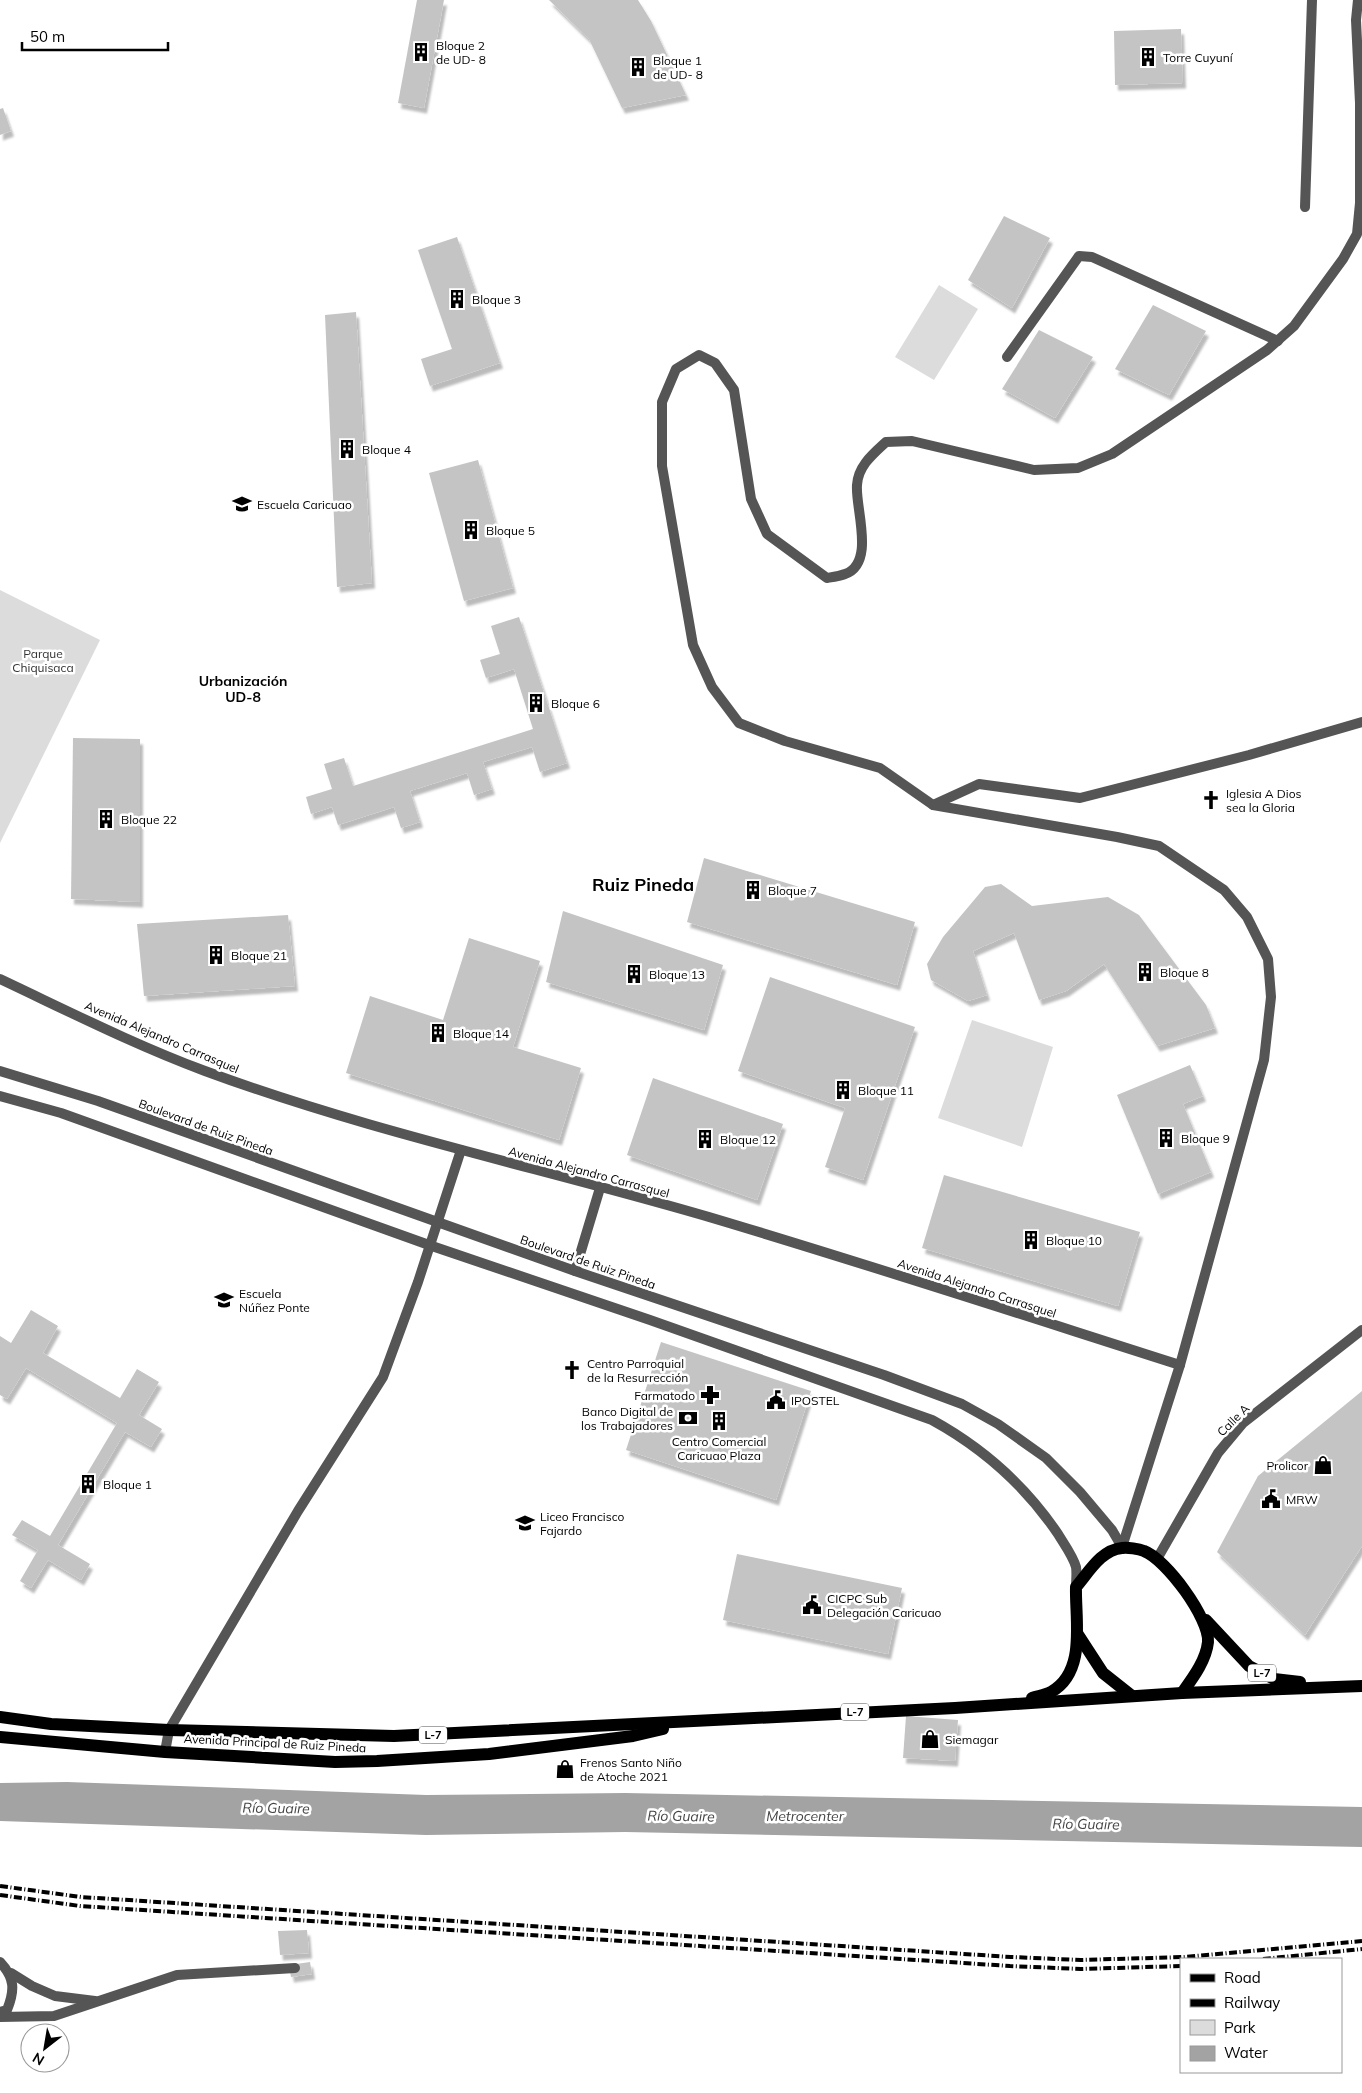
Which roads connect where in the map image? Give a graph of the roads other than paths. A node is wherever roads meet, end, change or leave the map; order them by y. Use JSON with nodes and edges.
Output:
{"nodes":[{"id":1,"x":1312,"y":0,"type":"edge"},
{"id":2,"x":1358,"y":0,"type":"edge"},
{"id":3,"x":1305,"y":208,"type":"dead end"},
{"id":4,"x":1278,"y":341,"type":"junction"},
{"id":5,"x":1007,"y":357,"type":"dead end"},
{"id":6,"x":1362,"y":722,"type":"edge"},
{"id":7,"x":933,"y":805,"type":"junction"},
{"id":8,"x":0,"y":980,"type":"edge"},
{"id":9,"x":0,"y":1071,"type":"edge"},
{"id":10,"x":0,"y":1096,"type":"edge"},
{"id":11,"x":461,"y":1150,"type":"junction"},
{"id":12,"x":600,"y":1188,"type":"junction"},
{"id":13,"x":436,"y":1222,"type":"junction"},
{"id":14,"x":429,"y":1245,"type":"junction"},
{"id":15,"x":575,"y":1272,"type":"junction"},
{"id":16,"x":1362,"y":1330,"type":"edge"},
{"id":17,"x":1180,"y":1365,"type":"junction"},
{"id":18,"x":1122,"y":1547,"type":"junction"},
{"id":19,"x":1157,"y":1559,"type":"junction"},
{"id":20,"x":1076,"y":1586,"type":"junction"},
{"id":21,"x":1198,"y":1610,"type":"junction"},
{"id":22,"x":1077,"y":1632,"type":"junction"},
{"id":23,"x":1356,"y":1686,"type":"edge"},
{"id":24,"x":1182,"y":1693,"type":"junction"},
{"id":25,"x":1132,"y":1696,"type":"junction"},
{"id":26,"x":1013,"y":1704,"type":"junction"},
{"id":27,"x":0,"y":1717,"type":"edge"},
{"id":28,"x":697,"y":1722,"type":"junction"},
{"id":29,"x":169,"y":1730,"type":"junction"},
{"id":30,"x":0,"y":1736,"type":"edge"},
{"id":31,"x":165,"y":1752,"type":"junction"},
{"id":32,"x":0,"y":1962,"type":"edge"},
{"id":33,"x":295,"y":1968,"type":"dead end"},
{"id":34,"x":11,"y":1973,"type":"junction"},
{"id":35,"x":101,"y":2001,"type":"junction"},
{"id":36,"x":0,"y":2012,"type":"edge"},
{"id":37,"x":0,"y":2017,"type":"edge"}],
"edges":[{"from":1,"to":3,"type":"street"},
{"from":2,"to":4,"type":"street"},
{"from":4,"to":5,"type":"street"},
{"from":4,"to":7,"type":"street"},
{"from":6,"to":7,"type":"street"},
{"from":7,"to":17,"type":"street"},
{"from":8,"to":11,"type":"street","name":"Avenida Alejandro Carrasquel"},
{"from":9,"to":13,"type":"street","name":"Boulevard de Ruiz Pineda"},
{"from":10,"to":14,"type":"street"},
{"from":11,"to":12,"type":"street","name":"Avenida Alejandro Carrasquel"},
{"from":11,"to":13,"type":"street"},
{"from":12,"to":15,"type":"street"},
{"from":12,"to":17,"type":"street","name":"Avenida Alejandro Carrasquel"},
{"from":13,"to":14,"type":"street"},
{"from":13,"to":15,"type":"street","name":"Boulevard de Ruiz Pineda"},
{"from":14,"to":20,"type":"street"},
{"from":14,"to":29,"type":"street"},
{"from":15,"to":18,"type":"street","name":"Boulevard de Ruiz Pineda"},
{"from":16,"to":19,"type":"street","name":"Calle A"},
{"from":17,"to":18,"type":"street"},
{"from":18,"to":19,"type":"main road"},
{"from":18,"to":20,"type":"main road"},
{"from":19,"to":21,"type":"main road"},
{"from":20,"to":22,"type":"main road"},
{"from":21,"to":23,"type":"main road","number":"L-7"},
{"from":21,"to":24,"type":"main road"},
{"from":22,"to":25,"type":"main road"},
{"from":22,"to":26,"type":"main road","name":"Avenida Principal de Ruiz Pineda","number":"L-7"},
{"from":23,"to":24,"type":"main road","number":"L-7"},
{"from":24,"to":25,"type":"main road","number":"L-7"},
{"from":25,"to":26,"type":"main road","name":"Avenida Principal de Ruiz Pineda","number":"L-7"},
{"from":26,"to":28,"type":"main road","name":"Avenida Principal de Ruiz Pineda","number":"L-7"},
{"from":27,"to":29,"type":"main road","name":"Avenida Principal de Ruiz Pineda","number":"L-7"},
{"from":28,"to":29,"type":"main road","name":"Avenida Principal de Ruiz Pineda","number":"L-7"},
{"from":28,"to":31,"type":"main road","name":"Avenida Principal de Ruiz Pineda","number":"L-7"},
{"from":29,"to":31,"type":"street"},
{"from":30,"to":31,"type":"main road","name":"Avenida Principal de Ruiz Pineda","number":"L-7"},
{"from":32,"to":34,"type":"street"},
{"from":33,"to":35,"type":"street"},
{"from":34,"to":35,"type":"street"},
{"from":34,"to":36,"type":"street"},
{"from":35,"to":37,"type":"street"}]}
